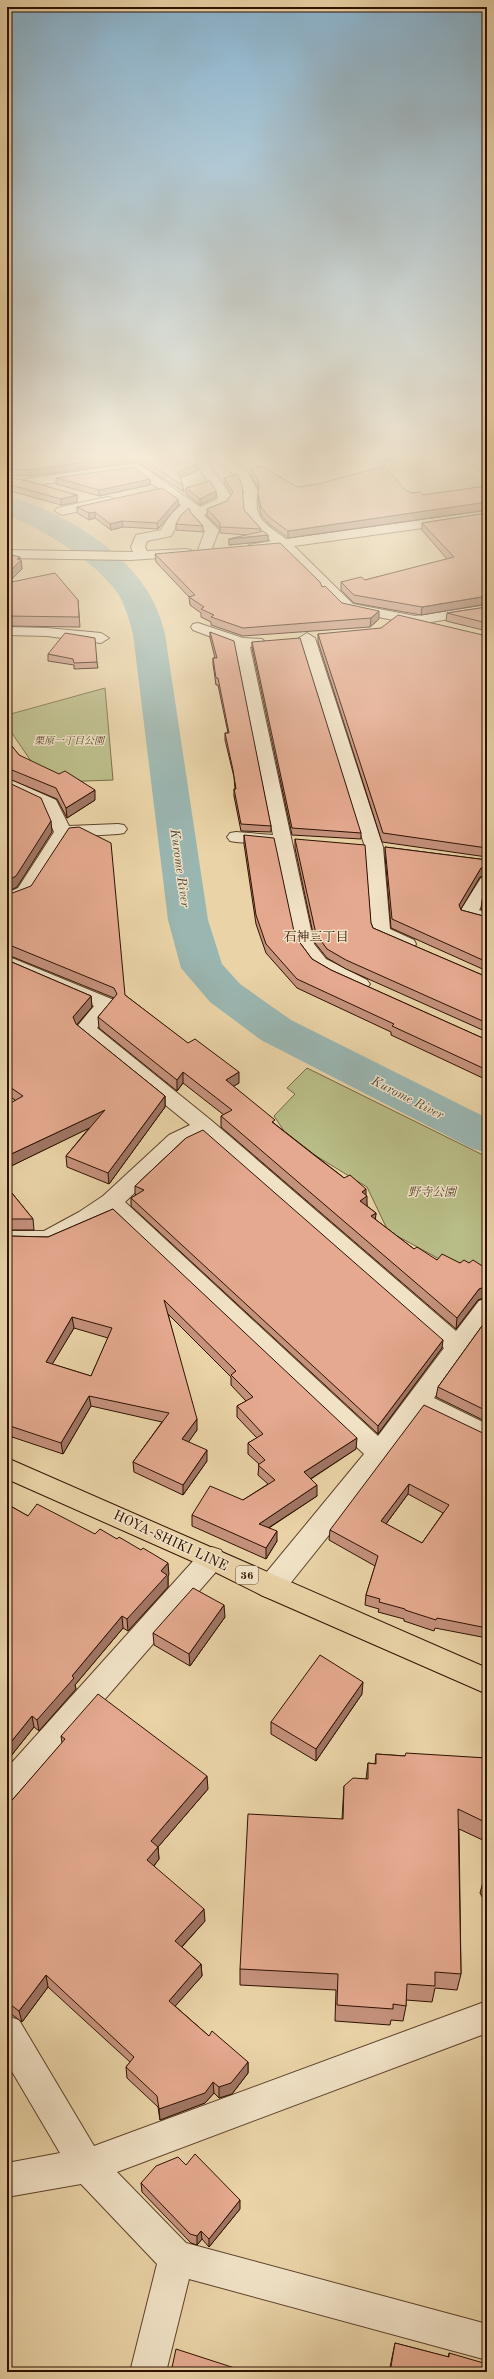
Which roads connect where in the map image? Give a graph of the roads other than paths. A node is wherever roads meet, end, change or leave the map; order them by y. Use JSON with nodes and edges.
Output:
{"nodes":[{"id":1,"x":305,"y":565,"type":"edge"},
{"id":2,"x":487,"y":610,"type":"edge"},
{"id":3,"x":392,"y":617,"type":"junction"},
{"id":4,"x":416,"y":620,"type":"junction"},
{"id":5,"x":198,"y":626,"type":"dead end"},
{"id":6,"x":381,"y":627,"type":"edge"},
{"id":7,"x":452,"y":629,"type":"edge"},
{"id":8,"x":7,"y":630,"type":"edge"},
{"id":9,"x":101,"y":638,"type":"dead end"},
{"id":10,"x":307,"y":638,"type":"dead end"},
{"id":11,"x":271,"y":641,"type":"edge"},
{"id":12,"x":242,"y":644,"type":"junction"},
{"id":13,"x":7,"y":783,"type":"edge"},
{"id":14,"x":118,"y":829,"type":"dead end"},
{"id":15,"x":63,"y":832,"type":"junction"},
{"id":16,"x":236,"y":837,"type":"dead end"},
{"id":17,"x":292,"y":841,"type":"junction"},
{"id":18,"x":487,"y":882,"type":"edge"},
{"id":19,"x":7,"y":899,"type":"edge"},
{"id":20,"x":487,"y":919,"type":"edge"},
{"id":21,"x":424,"y":951,"type":"edge"},
{"id":22,"x":7,"y":962,"type":"edge"},
{"id":23,"x":373,"y":990,"type":"edge"},
{"id":24,"x":205,"y":1126,"type":"junction"},
{"id":25,"x":111,"y":1202,"type":"junction"},
{"id":26,"x":7,"y":1238,"type":"edge"},
{"id":27,"x":487,"y":1307,"type":"edge"},
{"id":28,"x":458,"y":1346,"type":"junction"},
{"id":29,"x":418,"y":1401,"type":"junction"},
{"id":30,"x":487,"y":1436,"type":"edge"},
{"id":31,"x":380,"y":1453,"type":"junction"},
{"id":32,"x":7,"y":1468,"type":"edge"},
{"id":33,"x":212,"y":1558,"type":"junction"},
{"id":34,"x":271,"y":1587,"type":"junction"},
{"id":35,"x":485,"y":1679,"type":"edge"},
{"id":36,"x":7,"y":1790,"type":"edge"},
{"id":37,"x":487,"y":2017,"type":"edge"},
{"id":38,"x":7,"y":2032,"type":"edge"},
{"id":39,"x":87,"y":2166,"type":"junction"},
{"id":40,"x":7,"y":2180,"type":"edge"},
{"id":41,"x":176,"y":2258,"type":"junction"},
{"id":42,"x":487,"y":2342,"type":"edge"},
{"id":43,"x":148,"y":2372,"type":"edge"}],
"edges":[{"from":1,"to":3,"type":"street"},
{"from":2,"to":4,"type":"street"},
{"from":3,"to":4,"type":"street"},
{"from":3,"to":6,"type":"street"},
{"from":4,"to":7,"type":"street"},
{"from":5,"to":12,"type":"street"},
{"from":8,"to":9,"type":"street"},
{"from":10,"to":21,"type":"street"},
{"from":11,"to":12,"type":"street"},
{"from":12,"to":17,"type":"street"},
{"from":13,"to":15,"type":"street"},
{"from":14,"to":15,"type":"street"},
{"from":15,"to":19,"type":"street"},
{"from":16,"to":17,"type":"street"},
{"from":17,"to":23,"type":"street"},
{"from":18,"to":20,"type":"street"},
{"from":22,"to":24,"type":"street"},
{"from":24,"to":25,"type":"street"},
{"from":24,"to":28,"type":"street"},
{"from":25,"to":26,"type":"street"},
{"from":25,"to":31,"type":"street"},
{"from":27,"to":28,"type":"street"},
{"from":28,"to":29,"type":"street"},
{"from":29,"to":30,"type":"street"},
{"from":29,"to":31,"type":"street"},
{"from":31,"to":34,"type":"street"},
{"from":32,"to":33,"type":"main road","name":"HOYA-SHIKI LINE","number":"36"},
{"from":33,"to":34,"type":"main road","name":"HOYA-SHIKI LINE","number":"36"},
{"from":33,"to":36,"type":"street"},
{"from":34,"to":35,"type":"main road","name":"HOYA-SHIKI LINE","number":"36"},
{"from":37,"to":39,"type":"street"},
{"from":38,"to":39,"type":"street"},
{"from":39,"to":40,"type":"street"},
{"from":39,"to":41,"type":"street"},
{"from":41,"to":42,"type":"street"},
{"from":41,"to":43,"type":"street"}]}
